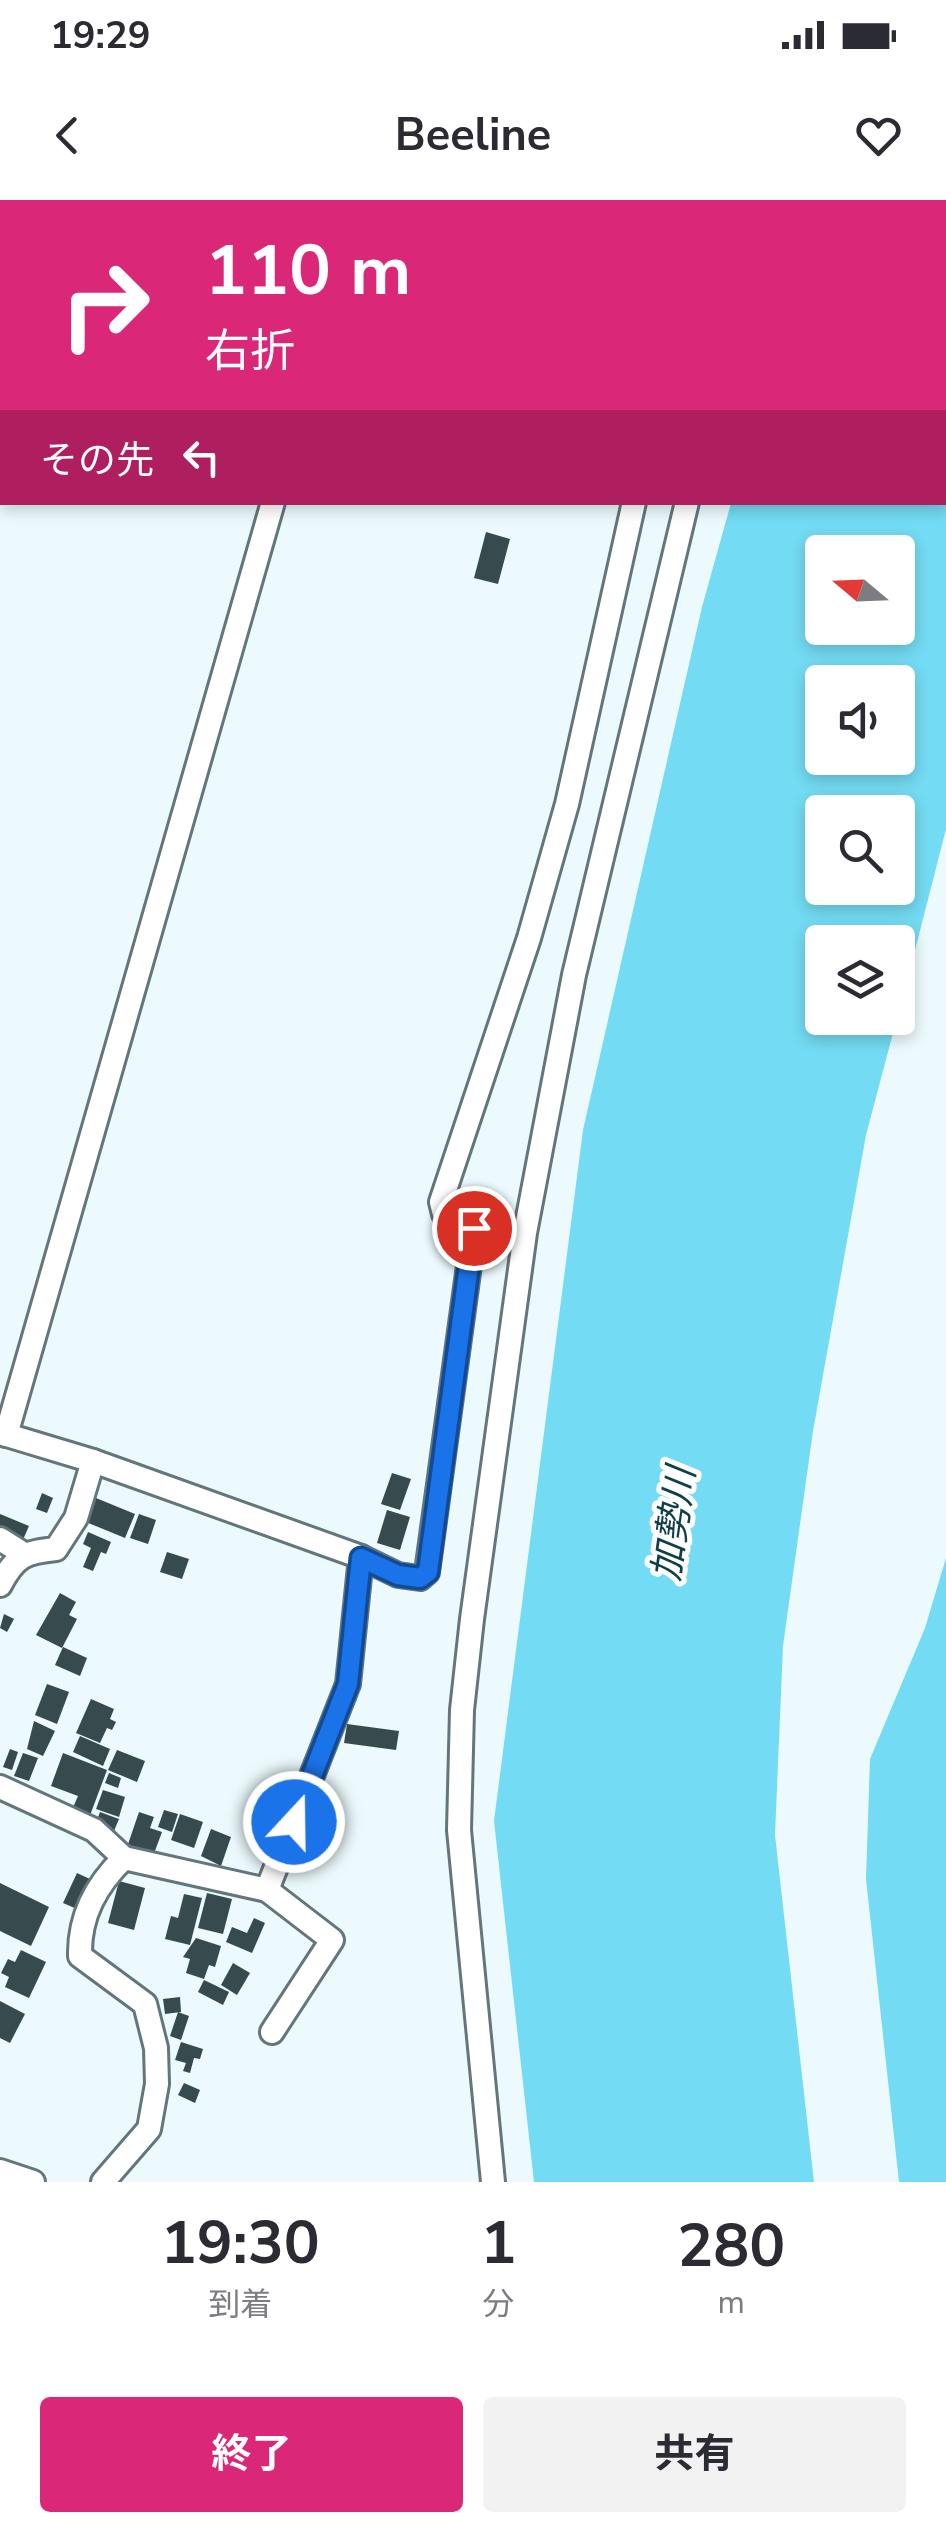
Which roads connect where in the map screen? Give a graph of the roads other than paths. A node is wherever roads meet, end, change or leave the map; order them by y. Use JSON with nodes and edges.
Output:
{"nodes":[{"id":1,"x":272,"y":505,"type":"edge"},
{"id":2,"x":633,"y":505,"type":"edge"},
{"id":3,"x":685,"y":505,"type":"edge"},
{"id":4,"x":3,"y":1434,"type":"edge"},
{"id":5,"x":93,"y":1461,"type":"junction"},
{"id":6,"x":0,"y":1538,"type":"edge"},
{"id":7,"x":24,"y":1554,"type":"junction"},
{"id":8,"x":361,"y":1558,"type":"junction"},
{"id":9,"x":0,"y":1585,"type":"edge"},
{"id":10,"x":0,"y":1787,"type":"edge"},
{"id":11,"x":124,"y":1858,"type":"junction"},
{"id":12,"x":267,"y":1890,"type":"junction"},
{"id":13,"x":272,"y":2032,"type":"dead end"},
{"id":14,"x":0,"y":2171,"type":"edge"},
{"id":15,"x":34,"y":2182,"type":"edge"},
{"id":16,"x":103,"y":2182,"type":"edge"},
{"id":17,"x":492,"y":2182,"type":"edge"}],
"edges":[{"from":1,"to":4,"type":"street"},
{"from":2,"to":8,"type":"street"},
{"from":3,"to":17,"type":"street"},
{"from":4,"to":5,"type":"street"},
{"from":5,"to":7,"type":"street"},
{"from":5,"to":8,"type":"street"},
{"from":6,"to":7,"type":"street"},
{"from":7,"to":9,"type":"street"},
{"from":8,"to":12,"type":"street"},
{"from":10,"to":11,"type":"street"},
{"from":11,"to":12,"type":"street"},
{"from":11,"to":16,"type":"street"},
{"from":12,"to":13,"type":"street"},
{"from":14,"to":15,"type":"street"}]}
